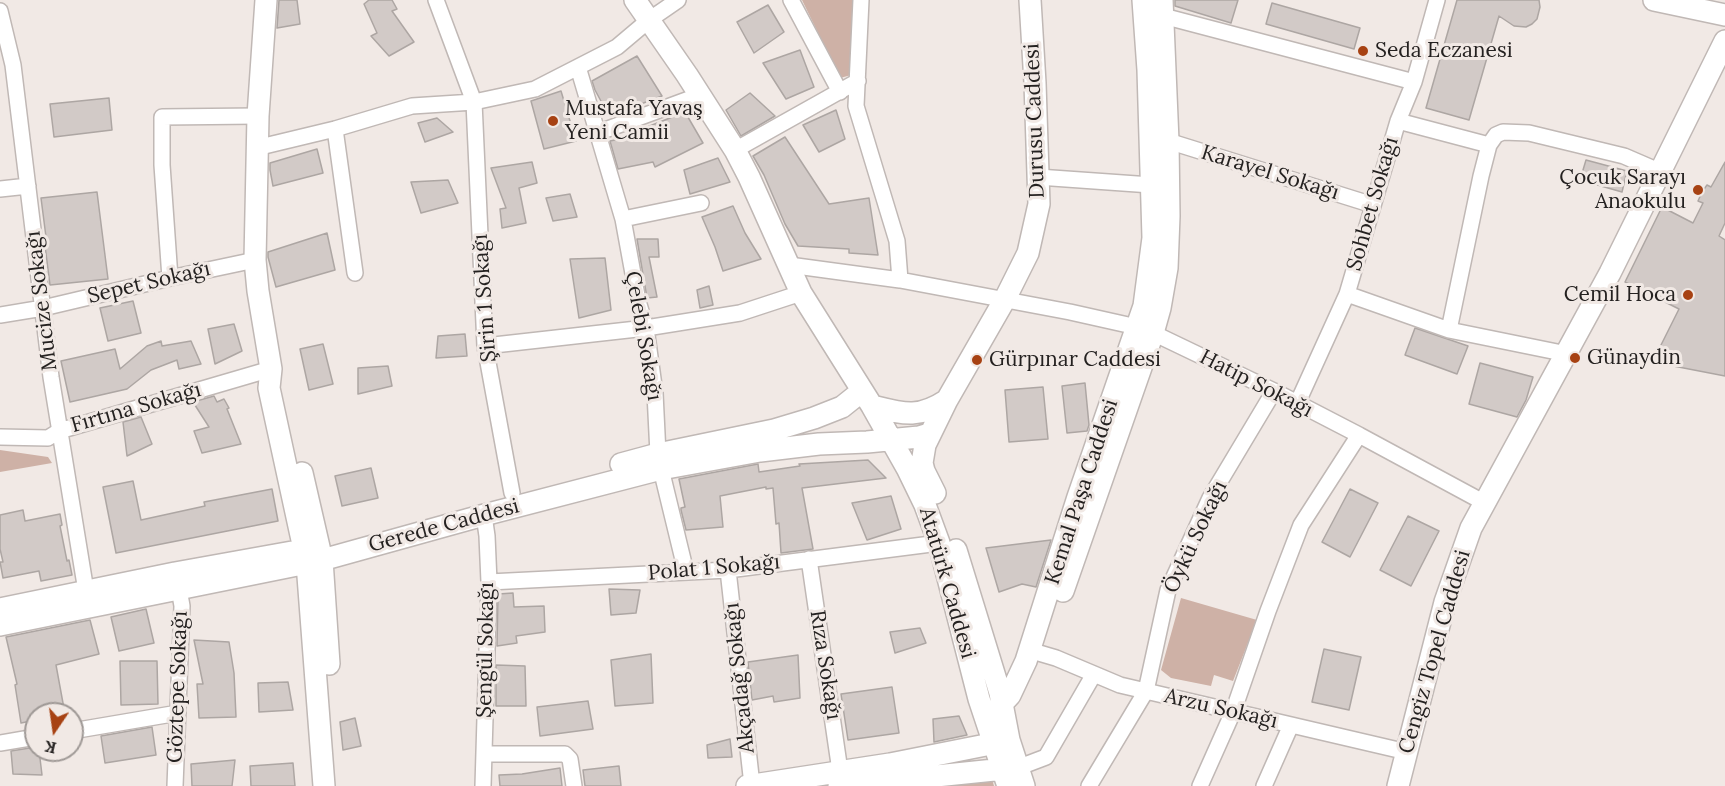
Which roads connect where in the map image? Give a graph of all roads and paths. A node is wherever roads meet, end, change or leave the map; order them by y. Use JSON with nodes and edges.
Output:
{"nodes":[{"id":1,"x":266,"y":0,"type":"edge"},
{"id":2,"x":436,"y":0,"type":"edge"},
{"id":3,"x":635,"y":0,"type":"edge"},
{"id":4,"x":678,"y":0,"type":"edge"},
{"id":5,"x":791,"y":0,"type":"edge"},
{"id":6,"x":861,"y":0,"type":"edge"},
{"id":7,"x":1030,"y":0,"type":"edge"},
{"id":8,"x":1143,"y":0,"type":"edge"},
{"id":9,"x":1437,"y":0,"type":"edge"},
{"id":10,"x":1654,"y":0,"type":"edge"},
{"id":11,"x":1162,"y":8,"type":"edge"},
{"id":12,"x":0,"y":12,"type":"edge"},
{"id":13,"x":1725,"y":15,"type":"edge"},
{"id":14,"x":649,"y":20,"type":"junction"},
{"id":15,"x":1725,"y":41,"type":"edge"},
{"id":16,"x":578,"y":67,"type":"junction"},
{"id":17,"x":858,"y":81,"type":"junction"},
{"id":18,"x":1414,"y":82,"type":"junction"},
{"id":19,"x":840,"y":92,"type":"junction"},
{"id":20,"x":700,"y":95,"type":"junction"},
{"id":21,"x":474,"y":102,"type":"junction"},
{"id":22,"x":258,"y":116,"type":"junction"},
{"id":23,"x":1398,"y":121,"type":"junction"},
{"id":24,"x":335,"y":129,"type":"junction"},
{"id":25,"x":597,"y":132,"type":"junction"},
{"id":26,"x":1168,"y":141,"type":"junction"},
{"id":27,"x":1490,"y":145,"type":"junction"},
{"id":28,"x":256,"y":147,"type":"junction"},
{"id":29,"x":735,"y":150,"type":"junction"},
{"id":30,"x":1661,"y":172,"type":"junction"},
{"id":31,"x":1038,"y":177,"type":"junction"},
{"id":32,"x":1151,"y":185,"type":"junction"},
{"id":33,"x":27,"y":186,"type":"junction"},
{"id":34,"x":0,"y":189,"type":"edge"},
{"id":35,"x":701,"y":203,"type":"dead end"},
{"id":36,"x":1373,"y":205,"type":"junction"},
{"id":37,"x":623,"y":219,"type":"junction"},
{"id":38,"x":255,"y":260,"type":"junction"},
{"id":39,"x":789,"y":265,"type":"junction"},
{"id":40,"x":355,"y":273,"type":"dead end"},
{"id":41,"x":170,"y":278,"type":"junction"},
{"id":42,"x":900,"y":280,"type":"junction"},
{"id":43,"x":801,"y":293,"type":"junction"},
{"id":44,"x":1347,"y":294,"type":"junction"},
{"id":45,"x":1005,"y":299,"type":"junction"},
{"id":46,"x":43,"y":308,"type":"junction"},
{"id":47,"x":0,"y":315,"type":"edge"},
{"id":48,"x":646,"y":328,"type":"junction"},
{"id":49,"x":1145,"y":330,"type":"junction"},
{"id":50,"x":1449,"y":330,"type":"junction"},
{"id":51,"x":485,"y":346,"type":"junction"},
{"id":52,"x":1567,"y":354,"type":"junction"},
{"id":53,"x":271,"y":369,"type":"junction"},
{"id":54,"x":1274,"y":391,"type":"junction"},
{"id":55,"x":867,"y":398,"type":"junction"},
{"id":56,"x":948,"y":400,"type":"junction"},
{"id":57,"x":1297,"y":404,"type":"junction"},
{"id":58,"x":59,"y":431,"type":"junction"},
{"id":59,"x":929,"y":434,"type":"junction"},
{"id":60,"x":1359,"y":435,"type":"junction"},
{"id":61,"x":0,"y":437,"type":"edge"},
{"id":62,"x":890,"y":440,"type":"junction"},
{"id":63,"x":659,"y":461,"type":"junction"},
{"id":64,"x":512,"y":493,"type":"junction"},
{"id":65,"x":1485,"y":503,"type":"junction"},
{"id":66,"x":482,"y":508,"type":"junction"},
{"id":67,"x":939,"y":543,"type":"junction"},
{"id":68,"x":313,"y":555,"type":"junction"},
{"id":69,"x":809,"y":559,"type":"junction"},
{"id":70,"x":728,"y":570,"type":"junction"},
{"id":71,"x":686,"y":572,"type":"junction"},
{"id":72,"x":177,"y":581,"type":"junction"},
{"id":73,"x":489,"y":582,"type":"junction"},
{"id":74,"x":86,"y":591,"type":"junction"},
{"id":75,"x":0,"y":609,"type":"edge"},
{"id":76,"x":0,"y":625,"type":"edge"},
{"id":77,"x":987,"y":651,"type":"junction"},
{"id":78,"x":1033,"y":657,"type":"junction"},
{"id":79,"x":1094,"y":674,"type":"junction"},
{"id":80,"x":1146,"y":691,"type":"junction"},
{"id":81,"x":1233,"y":712,"type":"junction"},
{"id":82,"x":178,"y":713,"type":"junction"},
{"id":83,"x":1291,"y":725,"type":"junction"},
{"id":84,"x":1003,"y":728,"type":"junction"},
{"id":85,"x":84,"y":729,"type":"edge"},
{"id":86,"x":24,"y":739,"type":"edge"},
{"id":87,"x":0,"y":743,"type":"edge"},
{"id":88,"x":1407,"y":752,"type":"junction"},
{"id":89,"x":484,"y":754,"type":"junction"},
{"id":90,"x":1013,"y":777,"type":"edge"},
{"id":91,"x":840,"y":779,"type":"edge"},
{"id":92,"x":752,"y":785,"type":"edge"},
{"id":93,"x":175,"y":786,"type":"edge"},
{"id":94,"x":324,"y":786,"type":"edge"},
{"id":95,"x":338,"y":786,"type":"edge"},
{"id":96,"x":483,"y":786,"type":"edge"},
{"id":97,"x":574,"y":786,"type":"edge"},
{"id":98,"x":747,"y":786,"type":"edge"},
{"id":99,"x":1089,"y":786,"type":"edge"},
{"id":100,"x":1200,"y":786,"type":"edge"},
{"id":101,"x":1264,"y":786,"type":"edge"},
{"id":102,"x":1398,"y":786,"type":"edge"}],
"edges":[{"from":1,"to":22,"type":"street"},
{"from":2,"to":21,"type":"street","name":"Şirin 1 Sokağı"},
{"from":3,"to":14,"type":"street"},
{"from":4,"to":14,"type":"street"},
{"from":5,"to":19,"type":"street"},
{"from":6,"to":17,"type":"street"},
{"from":7,"to":31,"type":"street","name":"Durusu Caddesi"},
{"from":8,"to":32,"type":"street","name":"Kemal Paşa Caddesi"},
{"from":9,"to":18,"type":"street","name":"Sohbet Sokağı"},
{"from":10,"to":13,"type":"street"},
{"from":11,"to":18,"type":"street"},
{"from":11,"to":26,"type":"street","name":"Kemal Paşa Caddesi"},
{"from":12,"to":33,"type":"street","name":"Mucize Sokağı"},
{"from":14,"to":16,"type":"street"},
{"from":14,"to":20,"type":"street"},
{"from":15,"to":30,"type":"street","name":"Cengiz Topel Caddesi"},
{"from":16,"to":21,"type":"street"},
{"from":16,"to":25,"type":"street","name":"Çelebi Sokağı"},
{"from":17,"to":19,"type":"street"},
{"from":17,"to":42,"type":"street"},
{"from":18,"to":23,"type":"street","name":"Sohbet Sokağı"},
{"from":19,"to":29,"type":"street"},
{"from":20,"to":25,"type":"street"},
{"from":20,"to":29,"type":"street"},
{"from":21,"to":24,"type":"street"},
{"from":21,"to":51,"type":"street","name":"Şirin 1 Sokağı"},
{"from":22,"to":28,"type":"street"},
{"from":22,"to":41,"type":"street"},
{"from":23,"to":27,"type":"street"},
{"from":23,"to":36,"type":"street","name":"Sohbet Sokağı"},
{"from":24,"to":28,"type":"street"},
{"from":24,"to":40,"type":"street"},
{"from":25,"to":37,"type":"street","name":"Çelebi Sokağı"},
{"from":26,"to":36,"type":"street","name":"Karayel Sokağı"},
{"from":26,"to":49,"type":"street","name":"Kemal Paşa Caddesi"},
{"from":27,"to":30,"type":"street"},
{"from":27,"to":50,"type":"street"},
{"from":28,"to":38,"type":"street"},
{"from":29,"to":39,"type":"street"},
{"from":30,"to":52,"type":"street","name":"Cengiz Topel Caddesi"},
{"from":31,"to":32,"type":"street"},
{"from":31,"to":45,"type":"street","name":"Durusu Caddesi"},
{"from":32,"to":49,"type":"street","name":"Kemal Paşa Caddesi"},
{"from":33,"to":34,"type":"street"},
{"from":33,"to":46,"type":"street","name":"Mucize Sokağı"},
{"from":35,"to":37,"type":"street"},
{"from":36,"to":44,"type":"street","name":"Sohbet Sokağı"},
{"from":37,"to":48,"type":"street","name":"Çelebi Sokağı"},
{"from":38,"to":41,"type":"street","name":"Sepet Sokağı"},
{"from":38,"to":53,"type":"street"},
{"from":39,"to":42,"type":"street","name":"Hatip Sokağı"},
{"from":39,"to":43,"type":"street"},
{"from":41,"to":46,"type":"street","name":"Sepet Sokağı"},
{"from":42,"to":45,"type":"street","name":"Hatip Sokağı"},
{"from":43,"to":48,"type":"street"},
{"from":43,"to":55,"type":"street"},
{"from":44,"to":50,"type":"street"},
{"from":44,"to":57,"type":"street","name":"Sohbet Sokağı"},
{"from":45,"to":49,"type":"street","name":"Hatip Sokağı"},
{"from":45,"to":56,"type":"street","name":"Durusu Caddesi"},
{"from":46,"to":47,"type":"street","name":"Sepet Sokağı"},
{"from":46,"to":58,"type":"street","name":"Mucize Sokağı"},
{"from":48,"to":51,"type":"street"},
{"from":48,"to":63,"type":"street","name":"Çelebi Sokağı"},
{"from":49,"to":54,"type":"street","name":"Hatip Sokağı"},
{"from":49,"to":78,"type":"street","name":"Kemal Paşa Caddesi"},
{"from":50,"to":52,"type":"street"},
{"from":51,"to":64,"type":"street","name":"Şirin 1 Sokağı"},
{"from":52,"to":65,"type":"street","name":"Cengiz Topel Caddesi"},
{"from":53,"to":58,"type":"street","name":"Fırtına Sokağı"},
{"from":53,"to":68,"type":"street"},
{"from":54,"to":57,"type":"street","name":"Hatip Sokağı"},
{"from":54,"to":80,"type":"street","name":"Öykü Sokağı"},
{"from":55,"to":56,"type":"street"},
{"from":55,"to":62,"type":"street","name":"Atatürk Caddesi"},
{"from":55,"to":63,"type":"street","name":"Gerede Caddesi"},
{"from":56,"to":59,"type":"street","name":"Atatürk Caddesi"},
{"from":57,"to":60,"type":"street","name":"Hatip Sokağı"},
{"from":58,"to":61,"type":"street","name":"Fırtına Sokağı"},
{"from":58,"to":74,"type":"street","name":"Mucize Sokağı"},
{"from":59,"to":62,"type":"street","name":"Gerede Caddesi"},
{"from":59,"to":77,"type":"street","name":"Atatürk Caddesi"},
{"from":60,"to":65,"type":"street","name":"Hatip Sokağı"},
{"from":60,"to":81,"type":"street"},
{"from":62,"to":63,"type":"street","name":"Gerede Caddesi"},
{"from":62,"to":67,"type":"street","name":"Atatürk Caddesi"},
{"from":63,"to":64,"type":"street","name":"Gerede Caddesi"},
{"from":63,"to":66,"type":"street","name":"Gerede Caddesi"},
{"from":63,"to":71,"type":"street","name":"Çelebi Sokağı"},
{"from":64,"to":66,"type":"street","name":"Gerede Caddesi"},
{"from":65,"to":88,"type":"street","name":"Cengiz Topel Caddesi"},
{"from":66,"to":68,"type":"street","name":"Gerede Caddesi"},
{"from":66,"to":73,"type":"street","name":"Şengül Sokağı"},
{"from":67,"to":69,"type":"street","name":"Polat 1 Sokağı"},
{"from":67,"to":84,"type":"street","name":"Atatürk Caddesi"},
{"from":68,"to":72,"type":"street","name":"Gerede Caddesi"},
{"from":68,"to":94,"type":"street"},
{"from":68,"to":95,"type":"street"},
{"from":69,"to":70,"type":"street","name":"Polat 1 Sokağı"},
{"from":69,"to":91,"type":"street","name":"Rıza Sokağı"},
{"from":70,"to":71,"type":"street","name":"Polat 1 Sokağı"},
{"from":70,"to":92,"type":"street","name":"Akçadağ Sokağı"},
{"from":71,"to":73,"type":"street","name":"Polat 1 Sokağı"},
{"from":72,"to":74,"type":"street","name":"Gerede Caddesi"},
{"from":72,"to":76,"type":"street","name":"Gerede Caddesi"},
{"from":72,"to":82,"type":"street","name":"Göztepe Sokağı"},
{"from":73,"to":89,"type":"street","name":"Şengül Sokağı"},
{"from":74,"to":75,"type":"street","name":"Gerede Caddesi"},
{"from":77,"to":78,"type":"street"},
{"from":77,"to":84,"type":"street","name":"Atatürk Caddesi"},
{"from":78,"to":79,"type":"street","name":"Arzu Sokağı"},
{"from":78,"to":84,"type":"street","name":"Kemal Paşa Caddesi"},
{"from":79,"to":80,"type":"street","name":"Arzu Sokağı"},
{"from":79,"to":90,"type":"street"},
{"from":80,"to":81,"type":"street","name":"Arzu Sokağı"},
{"from":80,"to":99,"type":"street","name":"Öykü Sokağı"},
{"from":81,"to":83,"type":"street","name":"Arzu Sokağı"},
{"from":81,"to":100,"type":"street"},
{"from":82,"to":85,"type":"street"},
{"from":82,"to":93,"type":"street","name":"Göztepe Sokağı"},
{"from":83,"to":88,"type":"street","name":"Arzu Sokağı"},
{"from":83,"to":101,"type":"street"},
{"from":84,"to":90,"type":"street","name":"Atatürk Caddesi"},
{"from":84,"to":91,"type":"street"},
{"from":86,"to":87,"type":"street"},
{"from":88,"to":102,"type":"street","name":"Cengiz Topel Caddesi"},
{"from":89,"to":96,"type":"street","name":"Şengül Sokağı"},
{"from":89,"to":97,"type":"street"},
{"from":90,"to":91,"type":"street"},
{"from":91,"to":92,"type":"street"},
{"from":92,"to":98,"type":"street"}]}
